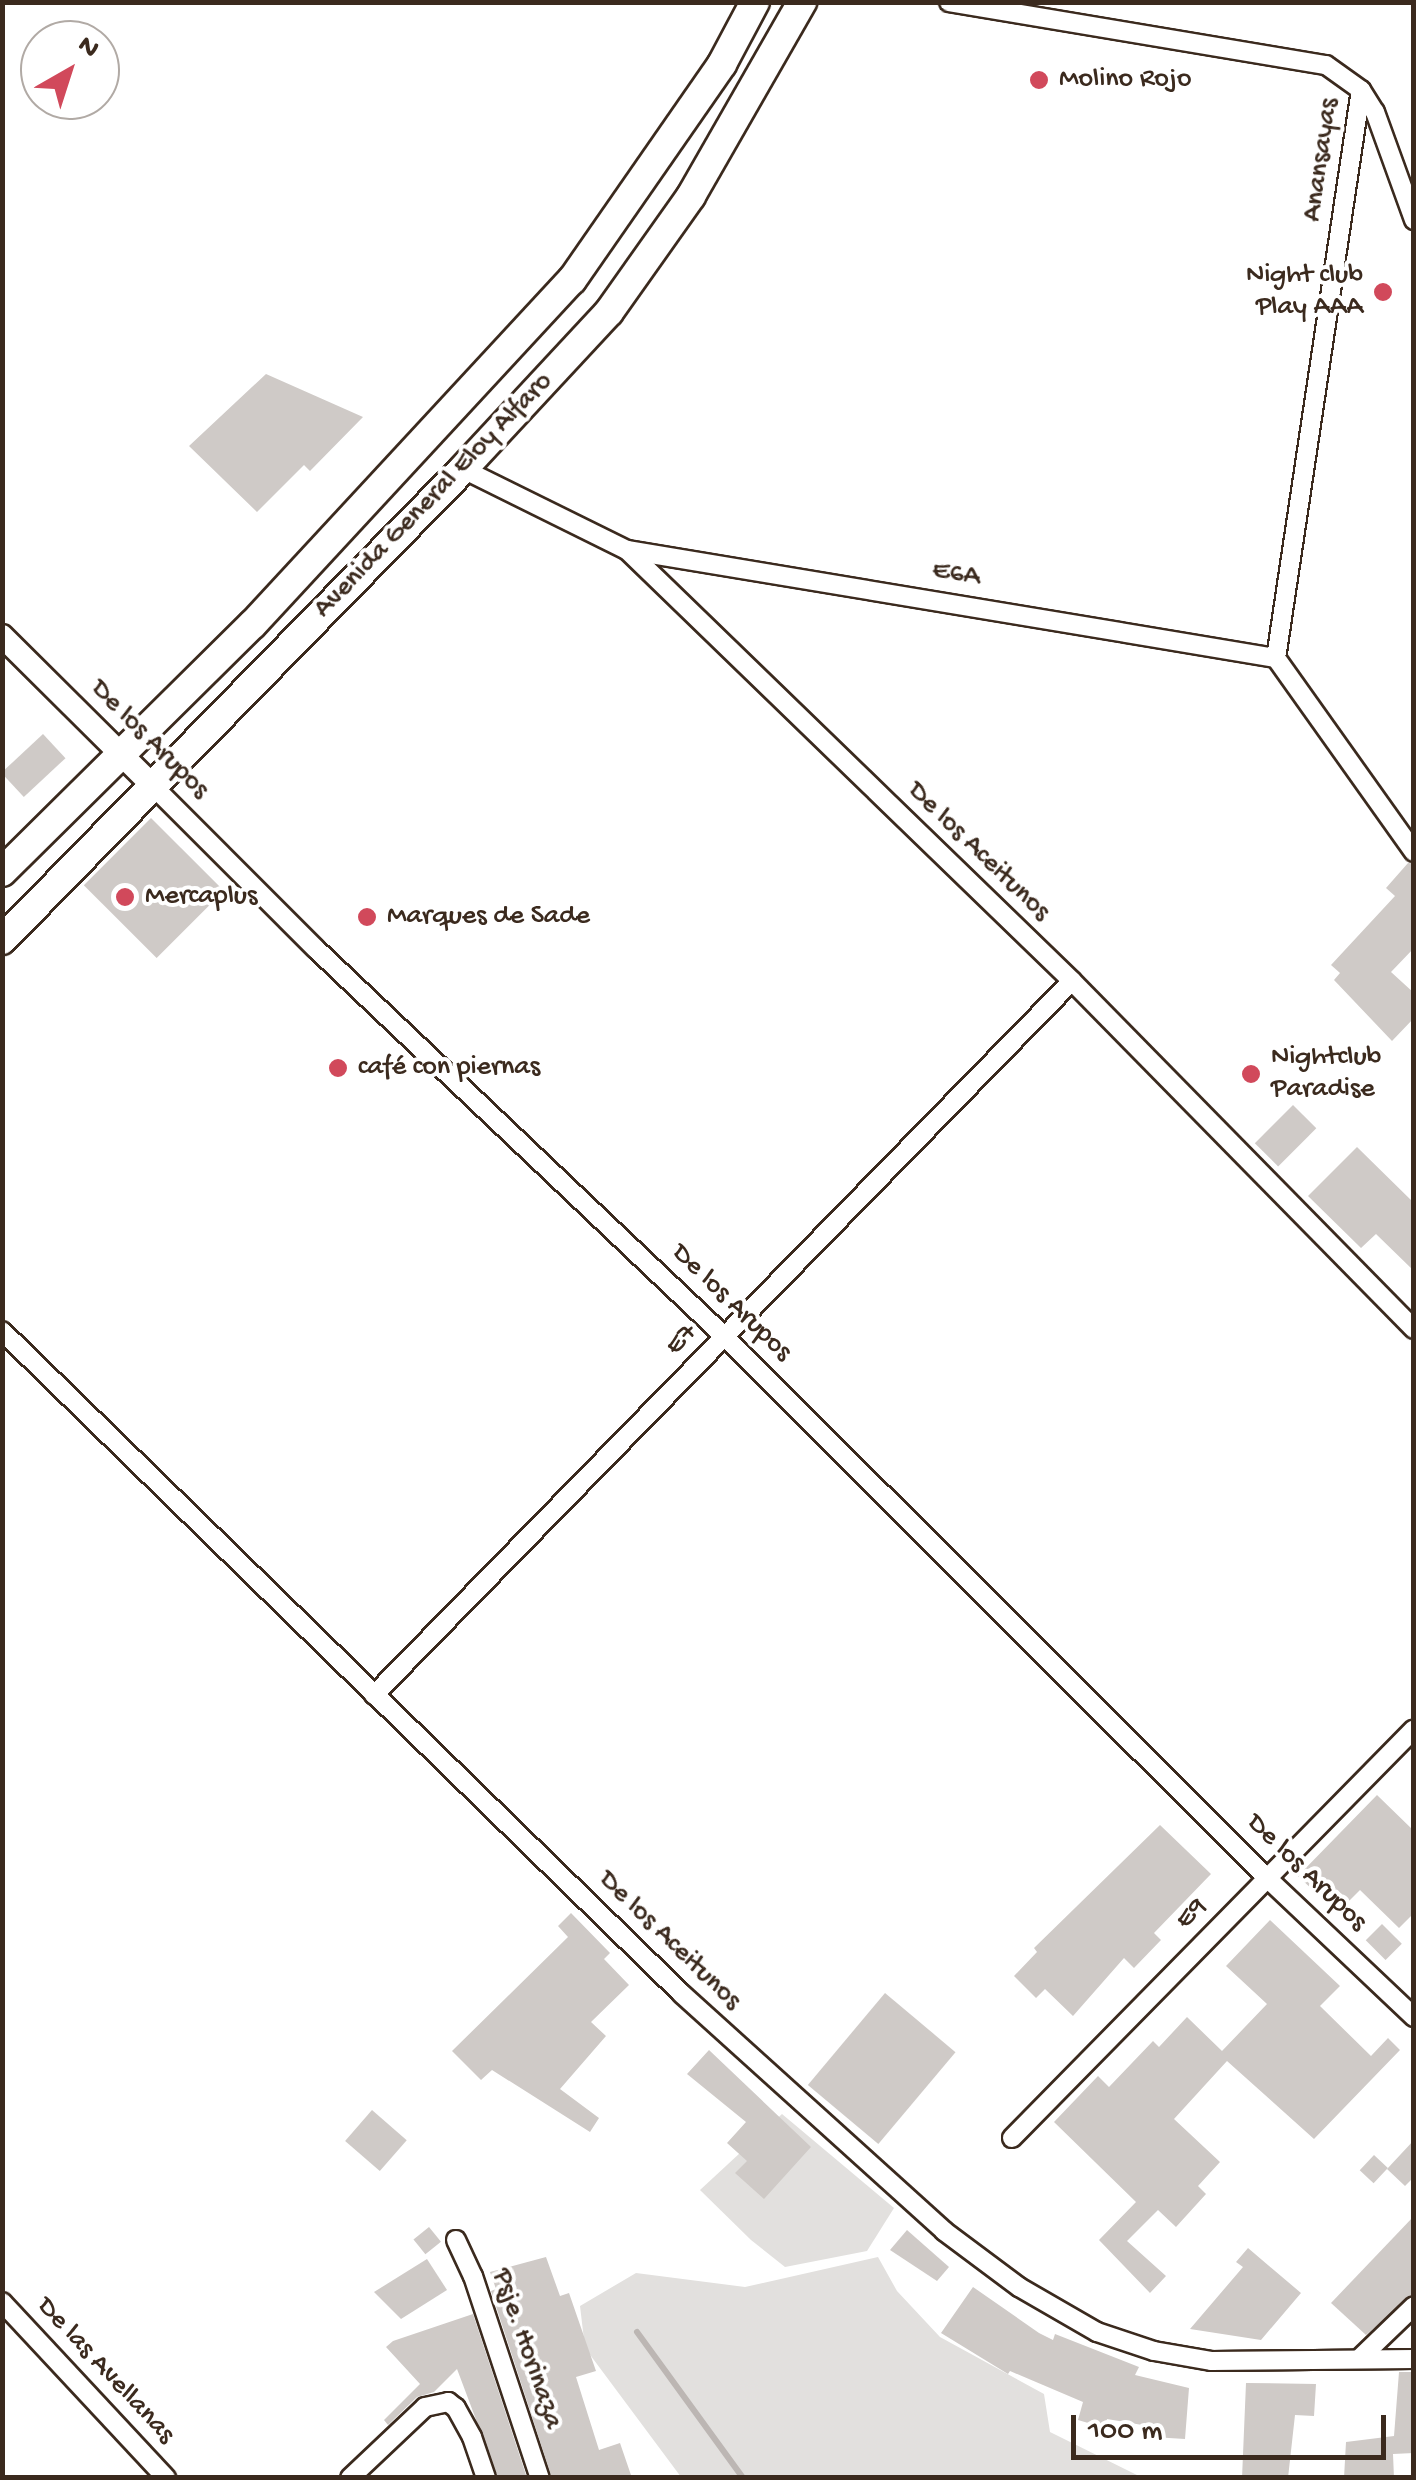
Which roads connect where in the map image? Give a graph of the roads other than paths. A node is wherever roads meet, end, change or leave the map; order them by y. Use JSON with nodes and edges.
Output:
{"nodes":[{"id":1,"x":755,"y":2,"type":"edge"},
{"id":2,"x":802,"y":2,"type":"edge"},
{"id":3,"x":949,"y":2,"type":"edge"},
{"id":4,"x":1361,"y":90,"type":"junction"},
{"id":5,"x":1414,"y":220,"type":"edge"},
{"id":6,"x":463,"y":469,"type":"junction"},
{"id":7,"x":628,"y":550,"type":"junction"},
{"id":8,"x":2,"y":636,"type":"edge"},
{"id":9,"x":1276,"y":658,"type":"junction"},
{"id":10,"x":122,"y":756,"type":"junction"},
{"id":11,"x":154,"y":787,"type":"junction"},
{"id":12,"x":1414,"y":852,"type":"edge"},
{"id":13,"x":2,"y":872,"type":"edge"},
{"id":14,"x":2,"y":940,"type":"edge"},
{"id":15,"x":1072,"y":981,"type":"junction"},
{"id":16,"x":1414,"y":1328,"type":"edge"},
{"id":17,"x":2,"y":1331,"type":"edge"},
{"id":18,"x":724,"y":1336,"type":"junction"},
{"id":19,"x":374,"y":1694,"type":"junction"},
{"id":20,"x":1414,"y":1729,"type":"edge"},
{"id":21,"x":1266,"y":1877,"type":"junction"},
{"id":22,"x":1414,"y":2017,"type":"edge"},
{"id":23,"x":1012,"y":2138,"type":"dead end"},
{"id":24,"x":456,"y":2240,"type":"dead end"},
{"id":25,"x":2,"y":2302,"type":"edge"},
{"id":26,"x":1414,"y":2306,"type":"edge"},
{"id":27,"x":1414,"y":2359,"type":"edge"},
{"id":28,"x":1359,"y":2360,"type":"junction"},
{"id":29,"x":166,"y":2478,"type":"edge"},
{"id":30,"x":350,"y":2478,"type":"edge"},
{"id":31,"x":486,"y":2478,"type":"edge"},
{"id":32,"x":540,"y":2478,"type":"edge"}],
"edges":[{"from":1,"to":10,"type":"main road","name":"Avenida General Eloy Alfaro"},
{"from":2,"to":6,"type":"main road","name":"Avenida General Eloy Alfaro"},
{"from":3,"to":4,"type":"street","name":"Anansayas"},
{"from":4,"to":5,"type":"street"},
{"from":4,"to":9,"type":"street","name":"Anansayas"},
{"from":6,"to":7,"type":"street","name":"De los Aceitunos"},
{"from":6,"to":11,"type":"main road","name":"Avenida General Eloy Alfaro"},
{"from":7,"to":9,"type":"street","name":"E6A"},
{"from":7,"to":15,"type":"street","name":"De los Aceitunos"},
{"from":8,"to":10,"type":"street","name":"De los Arupos"},
{"from":9,"to":12,"type":"street"},
{"from":10,"to":11,"type":"street","name":"De los Arupos"},
{"from":10,"to":13,"type":"main road","name":"Avenida General Eloy Alfaro"},
{"from":11,"to":14,"type":"main road","name":"Avenida General Eloy Alfaro"},
{"from":11,"to":18,"type":"street","name":"De los Arupos"},
{"from":15,"to":16,"type":"street","name":"De los Aceitunos"},
{"from":15,"to":18,"type":"street","name":"E7"},
{"from":17,"to":19,"type":"street","name":"De los Aceitunos"},
{"from":18,"to":19,"type":"street","name":"E7"},
{"from":18,"to":21,"type":"street","name":"De los Arupos"},
{"from":19,"to":28,"type":"street","name":"De los Aceitunos"},
{"from":20,"to":21,"type":"street","name":"E9"},
{"from":21,"to":22,"type":"street","name":"De los Arupos"},
{"from":21,"to":23,"type":"street","name":"E9"},
{"from":24,"to":32,"type":"street","name":"Psje. Horinaza"},
{"from":25,"to":29,"type":"street","name":"De las Avellanas"},
{"from":26,"to":28,"type":"street"},
{"from":27,"to":28,"type":"street","name":"De los Aceitunos"},
{"from":30,"to":31,"type":"street"}]}
